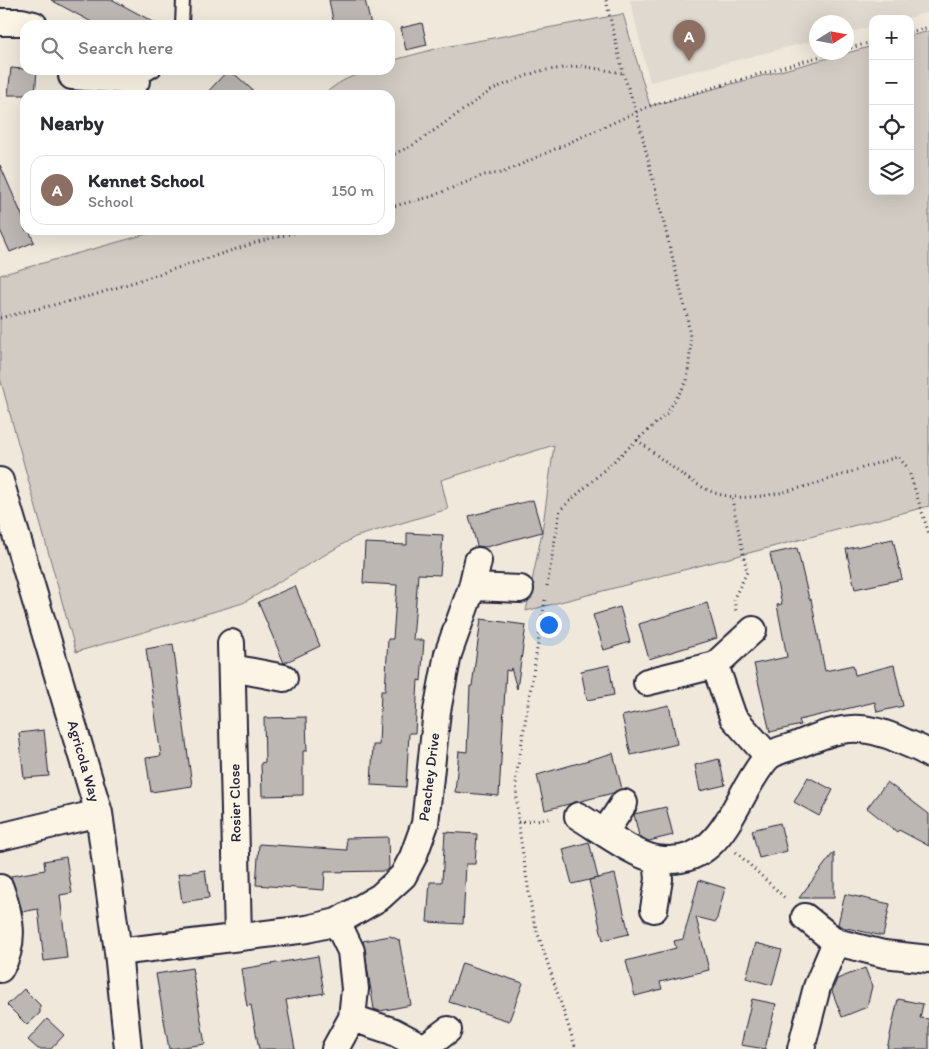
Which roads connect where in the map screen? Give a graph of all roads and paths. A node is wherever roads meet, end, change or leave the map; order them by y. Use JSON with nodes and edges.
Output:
{"nodes":[{"id":1,"x":182,"y":0,"type":"edge"},
{"id":2,"x":606,"y":0,"type":"edge"},
{"id":3,"x":182,"y":20,"type":"edge"},
{"id":4,"x":0,"y":22,"type":"edge"},
{"id":5,"x":20,"y":22,"type":"edge"},
{"id":6,"x":929,"y":27,"type":"edge"},
{"id":7,"x":914,"y":31,"type":"edge"},
{"id":8,"x":869,"y":43,"type":"edge"},
{"id":9,"x":854,"y":47,"type":"edge"},
{"id":10,"x":809,"y":59,"type":"edge"},
{"id":11,"x":623,"y":72,"type":"junction"},
{"id":12,"x":145,"y":75,"type":"edge"},
{"id":13,"x":70,"y":80,"type":"edge"},
{"id":14,"x":636,"y":111,"type":"junction"},
{"id":15,"x":395,"y":154,"type":"edge"},
{"id":16,"x":395,"y":206,"type":"edge"},
{"id":17,"x":285,"y":235,"type":"edge"},
{"id":18,"x":0,"y":318,"type":"edge"},
{"id":19,"x":638,"y":440,"type":"junction"},
{"id":20,"x":0,"y":480,"type":"edge"},
{"id":21,"x":732,"y":498,"type":"junction"},
{"id":22,"x":929,"y":534,"type":"edge"},
{"id":23,"x":478,"y":561,"type":"dead end"},
{"id":24,"x":472,"y":587,"type":"junction"},
{"id":25,"x":520,"y":589,"type":"dead end"},
{"id":26,"x":747,"y":636,"type":"joint"},
{"id":27,"x":715,"y":665,"type":"junction"},
{"id":28,"x":284,"y":678,"type":"dead end"},
{"id":29,"x":647,"y":682,"type":"dead end"},
{"id":30,"x":928,"y":752,"type":"edge"},
{"id":31,"x":768,"y":756,"type":"junction"},
{"id":32,"x":624,"y":803,"type":"dead end"},
{"id":33,"x":99,"y":813,"type":"junction"},
{"id":34,"x":578,"y":816,"type":"joint"},
{"id":35,"x":518,"y":822,"type":"junction"},
{"id":36,"x":605,"y":832,"type":"junction"},
{"id":37,"x":0,"y":837,"type":"edge"},
{"id":38,"x":719,"y":837,"type":"junction"},
{"id":39,"x":657,"y":859,"type":"junction"},
{"id":40,"x":0,"y":888,"type":"edge"},
{"id":41,"x":654,"y":909,"type":"dead end"},
{"id":42,"x":805,"y":917,"type":"joint"},
{"id":43,"x":337,"y":922,"type":"junction"},
{"id":44,"x":238,"y":938,"type":"junction"},
{"id":45,"x":836,"y":942,"type":"junction"},
{"id":46,"x":118,"y":952,"type":"junction"},
{"id":47,"x":929,"y":959,"type":"edge"},
{"id":48,"x":0,"y":969,"type":"edge"},
{"id":49,"x":352,"y":1018,"type":"junction"},
{"id":50,"x":448,"y":1030,"type":"dead end"},
{"id":51,"x":425,"y":1048,"type":"edge"},
{"id":52,"x":128,"y":1049,"type":"edge"},
{"id":53,"x":335,"y":1049,"type":"edge"},
{"id":54,"x":576,"y":1049,"type":"edge"},
{"id":55,"x":801,"y":1049,"type":"edge"}],
"edges":[{"from":1,"to":3,"type":"lane"},
{"from":2,"to":11,"type":"path"},
{"from":4,"to":5,"type":"street"},
{"from":6,"to":7,"type":"path"},
{"from":8,"to":9,"type":"path"},
{"from":10,"to":14,"type":"path"},
{"from":11,"to":14,"type":"path"},
{"from":11,"to":15,"type":"path"},
{"from":12,"to":13,"type":"street"},
{"from":14,"to":16,"type":"path"},
{"from":14,"to":19,"type":"path"},
{"from":17,"to":18,"type":"path"},
{"from":19,"to":21,"type":"path"},
{"from":19,"to":35,"type":"path"},
{"from":20,"to":33,"type":"street","name":"Agricola Way"},
{"from":21,"to":22,"type":"path"},
{"from":21,"to":26,"type":"path"},
{"from":23,"to":24,"type":"street","name":"Peachey Drive"},
{"from":24,"to":25,"type":"street"},
{"from":24,"to":43,"type":"street","name":"Peachey Drive"},
{"from":26,"to":27,"type":"street"},
{"from":27,"to":29,"type":"street"},
{"from":27,"to":31,"type":"street"},
{"from":28,"to":44,"type":"street","name":"Rosier Close"},
{"from":30,"to":31,"type":"street"},
{"from":31,"to":38,"type":"street"},
{"from":32,"to":36,"type":"street"},
{"from":33,"to":37,"type":"street"},
{"from":33,"to":46,"type":"street","name":"Agricola Way"},
{"from":34,"to":35,"type":"path"},
{"from":34,"to":36,"type":"street"},
{"from":35,"to":54,"type":"path"},
{"from":36,"to":39,"type":"street"},
{"from":38,"to":39,"type":"street"},
{"from":38,"to":42,"type":"path"},
{"from":39,"to":41,"type":"street"},
{"from":40,"to":48,"type":"street"},
{"from":42,"to":45,"type":"street"},
{"from":43,"to":44,"type":"street","name":"Peachey Drive"},
{"from":43,"to":49,"type":"street"},
{"from":44,"to":46,"type":"street","name":"Peachey Drive"},
{"from":45,"to":47,"type":"street"},
{"from":45,"to":55,"type":"street"},
{"from":46,"to":52,"type":"street","name":"Agricola Way"},
{"from":49,"to":51,"type":"street"},
{"from":49,"to":53,"type":"street"},
{"from":50,"to":51,"type":"street"}]}
